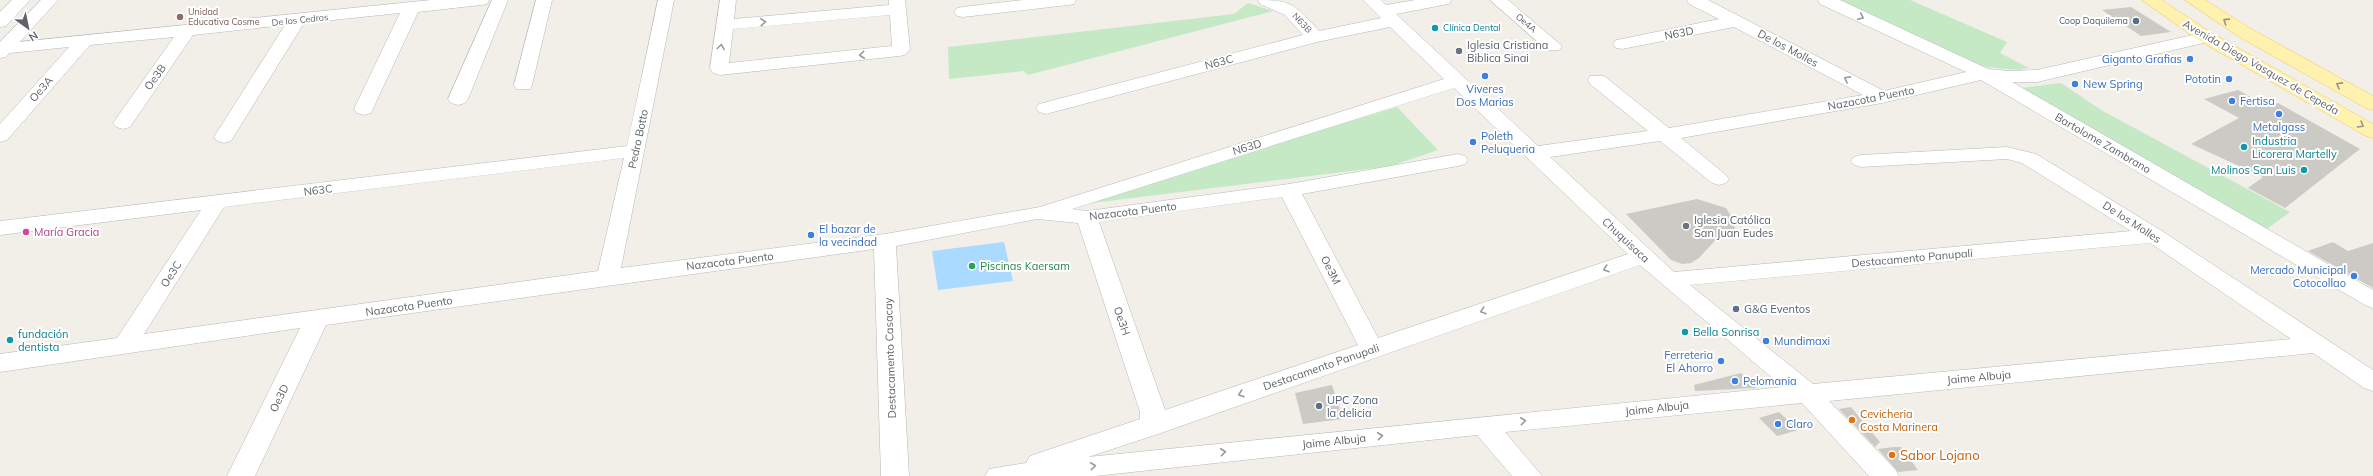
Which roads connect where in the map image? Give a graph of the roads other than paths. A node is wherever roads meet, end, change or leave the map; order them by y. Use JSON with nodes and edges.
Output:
{"nodes":[{"id":1,"x":22,"y":0,"type":"edge"},
{"id":2,"x":50,"y":0,"type":"edge"},
{"id":3,"x":481,"y":0,"type":"edge"},
{"id":4,"x":500,"y":0,"type":"edge"},
{"id":5,"x":544,"y":0,"type":"edge"},
{"id":6,"x":666,"y":0,"type":"edge"},
{"id":7,"x":728,"y":0,"type":"edge"},
{"id":8,"x":1068,"y":0,"type":"edge"},
{"id":9,"x":1266,"y":0,"type":"edge"},
{"id":10,"x":1443,"y":0,"type":"edge"},
{"id":11,"x":1498,"y":0,"type":"edge"},
{"id":12,"x":1695,"y":0,"type":"edge"},
{"id":13,"x":1826,"y":0,"type":"edge"},
{"id":14,"x":2150,"y":0,"type":"edge"},
{"id":15,"x":2193,"y":0,"type":"edge"},
{"id":16,"x":897,"y":5,"type":"edge"},
{"id":17,"x":411,"y":8,"type":"junction"},
{"id":18,"x":1382,"y":11,"type":"edge"},
{"id":19,"x":963,"y":12,"type":"dead end"},
{"id":20,"x":297,"y":20,"type":"junction"},
{"id":21,"x":0,"y":22,"type":"edge"},
{"id":22,"x":1737,"y":22,"type":"junction"},
{"id":23,"x":724,"y":25,"type":"junction"},
{"id":24,"x":187,"y":32,"type":"junction"},
{"id":25,"x":1316,"y":37,"type":"junction"},
{"id":26,"x":2206,"y":37,"type":"junction"},
{"id":27,"x":83,"y":42,"type":"junction"},
{"id":28,"x":1622,"y":44,"type":"dead end"},
{"id":29,"x":1553,"y":46,"type":"dead end"},
{"id":30,"x":1,"y":50,"type":"edge"},
{"id":31,"x":1984,"y":74,"type":"junction"},
{"id":32,"x":1597,"y":80,"type":"dead end"},
{"id":33,"x":1457,"y":81,"type":"junction"},
{"id":34,"x":523,"y":85,"type":"dead end"},
{"id":35,"x":1882,"y":97,"type":"junction"},
{"id":36,"x":458,"y":99,"type":"dead end"},
{"id":37,"x":2373,"y":104,"type":"edge"},
{"id":38,"x":1046,"y":108,"type":"dead end"},
{"id":39,"x":364,"y":109,"type":"dead end"},
{"id":40,"x":123,"y":123,"type":"dead end"},
{"id":41,"x":2373,"y":132,"type":"edge"},
{"id":42,"x":1664,"y":135,"type":"junction"},
{"id":43,"x":0,"y":136,"type":"edge"},
{"id":44,"x":224,"y":137,"type":"dead end"},
{"id":45,"x":636,"y":151,"type":"junction"},
{"id":46,"x":1533,"y":153,"type":"junction"},
{"id":47,"x":1458,"y":160,"type":"dead end"},
{"id":48,"x":1861,"y":161,"type":"dead end"},
{"id":49,"x":1719,"y":179,"type":"dead end"},
{"id":50,"x":1289,"y":190,"type":"junction"},
{"id":51,"x":217,"y":202,"type":"junction"},
{"id":52,"x":1037,"y":213,"type":"junction"},
{"id":53,"x":1087,"y":217,"type":"junction"},
{"id":54,"x":0,"y":228,"type":"edge"},
{"id":55,"x":2154,"y":236,"type":"junction"},
{"id":56,"x":885,"y":241,"type":"junction"},
{"id":57,"x":1643,"y":256,"type":"junction"},
{"id":58,"x":608,"y":277,"type":"junction"},
{"id":59,"x":1669,"y":280,"type":"junction"},
{"id":60,"x":2373,"y":300,"type":"edge"},
{"id":61,"x":316,"y":320,"type":"junction"},
{"id":62,"x":125,"y":345,"type":"junction"},
{"id":63,"x":2315,"y":345,"type":"junction"},
{"id":64,"x":1372,"y":349,"type":"junction"},
{"id":65,"x":0,"y":363,"type":"edge"},
{"id":66,"x":2373,"y":382,"type":"edge"},
{"id":67,"x":1807,"y":393,"type":"junction"},
{"id":68,"x":1483,"y":425,"type":"junction"},
{"id":69,"x":1152,"y":426,"type":"junction"},
{"id":70,"x":241,"y":476,"type":"edge"},
{"id":71,"x":895,"y":476,"type":"edge"},
{"id":72,"x":999,"y":476,"type":"edge"},
{"id":73,"x":1528,"y":476,"type":"edge"},
{"id":74,"x":1885,"y":476,"type":"edge"}],
"edges":[{"from":1,"to":21,"type":"street"},
{"from":2,"to":30,"type":"street"},
{"from":3,"to":17,"type":"street","name":"De los Cedros"},
{"from":4,"to":36,"type":"street"},
{"from":5,"to":34,"type":"street"},
{"from":6,"to":45,"type":"street","name":"Pedro Botto"},
{"from":7,"to":23,"type":"street"},
{"from":8,"to":19,"type":"street"},
{"from":9,"to":25,"type":"street","name":"N63B"},
{"from":10,"to":18,"type":"street","name":"N63C"},
{"from":11,"to":29,"type":"street","name":"Oe4A"},
{"from":12,"to":22,"type":"street","name":"De los Molles"},
{"from":13,"to":31,"type":"street","name":"Bartolome Zambrano","one_way":true},
{"from":14,"to":26,"type":"main road","name":"Avenida Diego Vasquez de Cepeda"},
{"from":37,"to":15,"type":"main road","name":"Avenida Diego Vasquez de Cepeda","one_way":true},
{"from":23,"to":16,"type":"street","one_way":true},
{"from":16,"to":23,"type":"street","one_way":true},
{"from":17,"to":20,"type":"street","name":"De los Cedros"},
{"from":17,"to":39,"type":"street"},
{"from":18,"to":25,"type":"street","name":"N63C"},
{"from":18,"to":33,"type":"street","name":"Chuquisaca"},
{"from":20,"to":24,"type":"street","name":"De los Cedros"},
{"from":20,"to":44,"type":"street"},
{"from":22,"to":28,"type":"street","name":"N63D"},
{"from":35,"to":22,"type":"street","name":"De los Molles","one_way":true},
{"from":24,"to":27,"type":"street","name":"De los Cedros"},
{"from":24,"to":40,"type":"street","name":"Oe3B"},
{"from":25,"to":38,"type":"street","name":"N63C"},
{"from":26,"to":31,"type":"street","name":"Nazacota Puento"},
{"from":26,"to":41,"type":"main road","name":"Avenida Diego Vasquez de Cepeda","one_way":true},
{"from":27,"to":30,"type":"street","name":"De los Cedros"},
{"from":27,"to":43,"type":"street","name":"Oe3A"},
{"from":31,"to":35,"type":"street","name":"Nazacota Puento"},
{"from":31,"to":60,"type":"street","name":"Bartolome Zambrano"},
{"from":32,"to":42,"type":"street"},
{"from":33,"to":46,"type":"street","name":"Chuquisaca"},
{"from":33,"to":52,"type":"street","name":"N63D"},
{"from":35,"to":42,"type":"street","name":"Nazacota Puento"},
{"from":42,"to":46,"type":"street","name":"Nazacota Puento"},
{"from":42,"to":49,"type":"street"},
{"from":45,"to":51,"type":"street","name":"N63C"},
{"from":45,"to":58,"type":"street","name":"Pedro Botto"},
{"from":46,"to":57,"type":"street","name":"Chuquisaca"},
{"from":47,"to":50,"type":"street","name":"Nazacota Puento"},
{"from":48,"to":55,"type":"street","name":"De los Molles"},
{"from":50,"to":53,"type":"street","name":"Nazacota Puento"},
{"from":50,"to":64,"type":"street","name":"Oe3M"},
{"from":51,"to":54,"type":"street","name":"N63C"},
{"from":51,"to":62,"type":"street","name":"Oe3C"},
{"from":52,"to":53,"type":"street","name":"Nazacota Puento"},
{"from":52,"to":56,"type":"street","name":"Nazacota Puento"},
{"from":53,"to":69,"type":"street","name":"Oe3H"},
{"from":55,"to":59,"type":"street","name":"Destacamento Panupali"},
{"from":55,"to":63,"type":"street","name":"De los Molles"},
{"from":56,"to":58,"type":"street","name":"Nazacota Puento"},
{"from":56,"to":71,"type":"street","name":"Destacamento Casacay"},
{"from":57,"to":59,"type":"street","name":"Chuquisaca"},
{"from":57,"to":64,"type":"street","name":"Destacamento Panupali","one_way":true},
{"from":58,"to":61,"type":"street","name":"Nazacota Puento"},
{"from":59,"to":67,"type":"street","name":"Chuquisaca"},
{"from":61,"to":62,"type":"street","name":"Nazacota Puento"},
{"from":61,"to":70,"type":"street","name":"Oe3D"},
{"from":62,"to":65,"type":"street","name":"Nazacota Puento"},
{"from":63,"to":66,"type":"street","name":"De los Molles"},
{"from":63,"to":67,"type":"street","name":"Jaime Albuja"},
{"from":64,"to":69,"type":"street","name":"Destacamento Panupali","one_way":true},
{"from":68,"to":67,"type":"street","name":"Jaime Albuja","one_way":true},
{"from":67,"to":74,"type":"street","name":"Chuquisaca"},
{"from":72,"to":68,"type":"street","name":"Jaime Albuja","one_way":true},
{"from":68,"to":73,"type":"street"},
{"from":69,"to":72,"type":"street","name":"Destacamento Panupali"}]}
